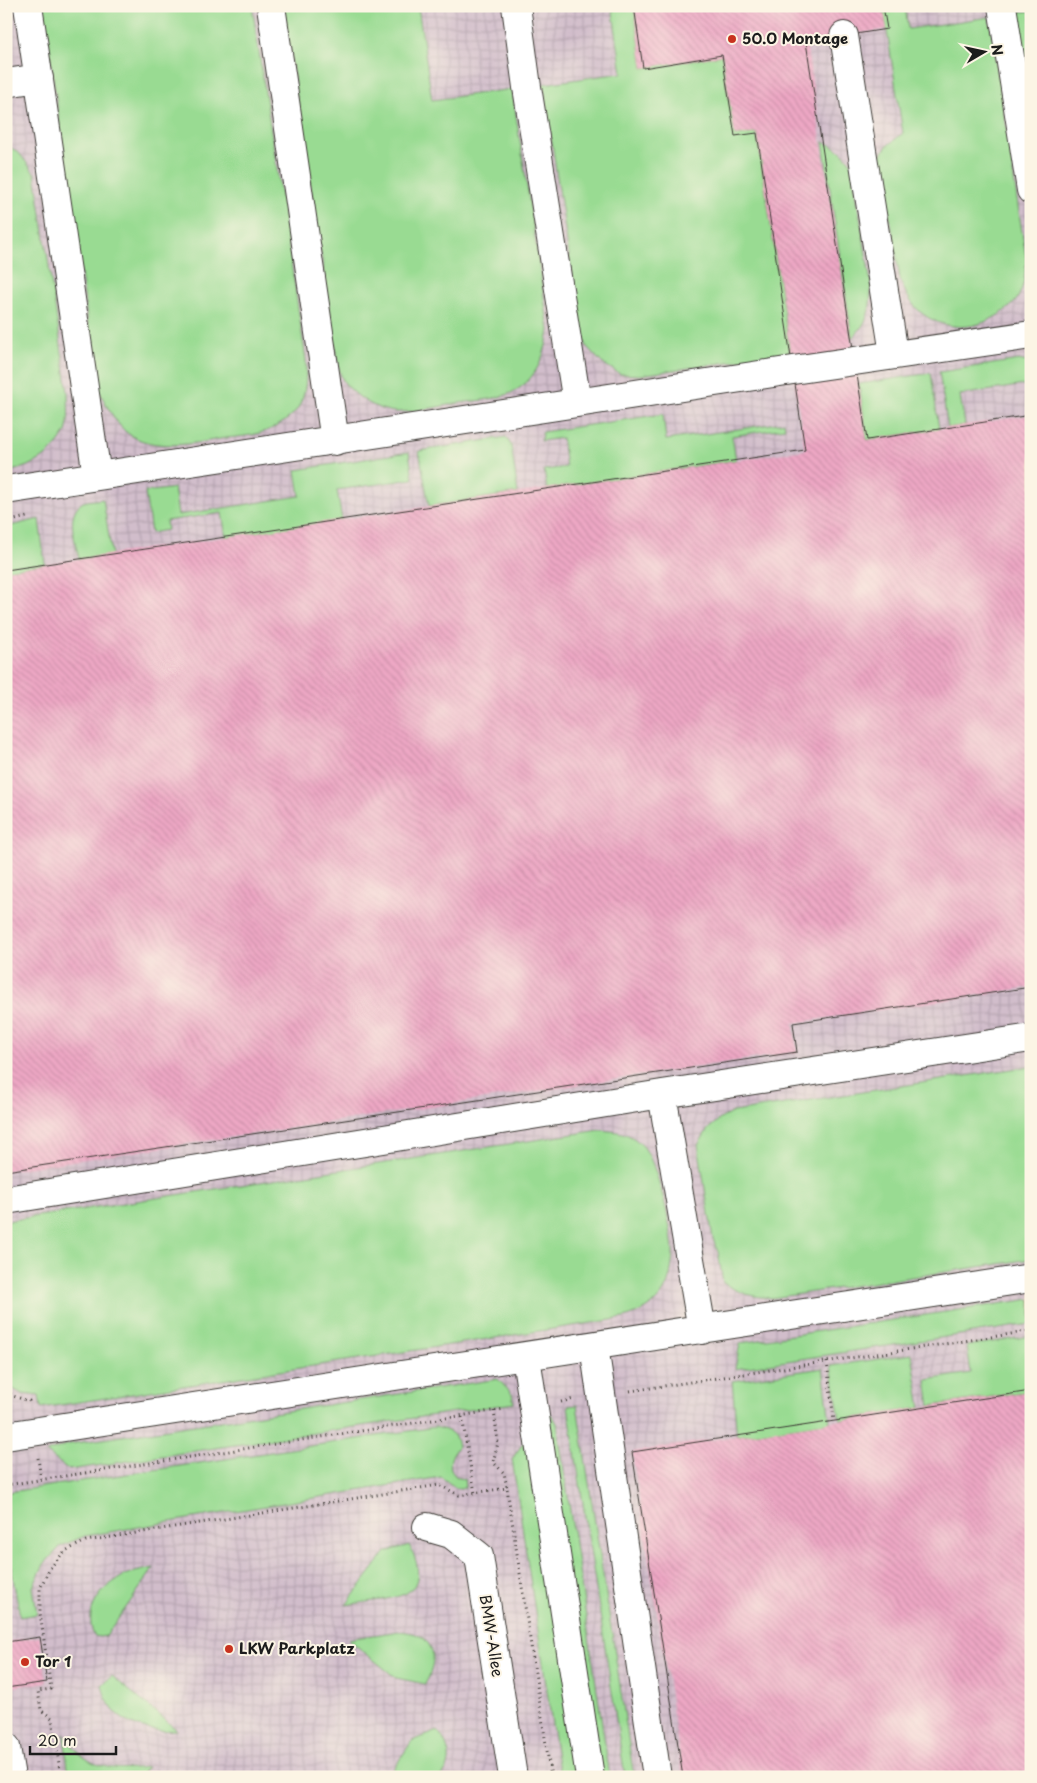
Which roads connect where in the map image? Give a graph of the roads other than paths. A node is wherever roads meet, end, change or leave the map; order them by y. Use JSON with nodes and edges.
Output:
{"nodes":[{"id":1,"x":28,"y":6,"type":"edge"},
{"id":2,"x":271,"y":6,"type":"edge"},
{"id":3,"x":516,"y":6,"type":"edge"},
{"id":4,"x":1002,"y":6,"type":"edge"},
{"id":5,"x":844,"y":36,"type":"dead end"},
{"id":6,"x":39,"y":78,"type":"junction"},
{"id":7,"x":6,"y":83,"type":"edge"},
{"id":8,"x":1031,"y":190,"type":"edge"},
{"id":9,"x":1031,"y":335,"type":"edge"},
{"id":10,"x":894,"y":354,"type":"junction"},
{"id":11,"x":577,"y":403,"type":"junction"},
{"id":12,"x":335,"y":441,"type":"junction"},
{"id":13,"x":97,"y":476,"type":"junction"},
{"id":14,"x":6,"y":490,"type":"edge"},
{"id":15,"x":1031,"y":1038,"type":"edge"},
{"id":16,"x":662,"y":1094,"type":"junction"},
{"id":17,"x":6,"y":1200,"type":"edge"},
{"id":18,"x":1031,"y":1278,"type":"edge"},
{"id":19,"x":702,"y":1330,"type":"junction"},
{"id":20,"x":594,"y":1346,"type":"junction"},
{"id":21,"x":526,"y":1357,"type":"junction"},
{"id":22,"x":6,"y":1436,"type":"edge"},
{"id":23,"x":426,"y":1527,"type":"dead end"},
{"id":24,"x":6,"y":1747,"type":"edge"},
{"id":25,"x":11,"y":1777,"type":"edge"},
{"id":26,"x":513,"y":1777,"type":"edge"},
{"id":27,"x":590,"y":1777,"type":"edge"},
{"id":28,"x":657,"y":1777,"type":"edge"}],
"edges":[{"from":1,"to":6,"type":"lane"},
{"from":2,"to":12,"type":"lane"},
{"from":3,"to":11,"type":"lane"},
{"from":4,"to":8,"type":"lane"},
{"from":5,"to":10,"type":"lane"},
{"from":6,"to":7,"type":"lane"},
{"from":6,"to":13,"type":"lane"},
{"from":9,"to":10,"type":"lane"},
{"from":10,"to":11,"type":"lane"},
{"from":11,"to":12,"type":"lane"},
{"from":12,"to":13,"type":"lane"},
{"from":13,"to":14,"type":"lane"},
{"from":15,"to":16,"type":"lane"},
{"from":16,"to":17,"type":"lane"},
{"from":16,"to":19,"type":"lane"},
{"from":18,"to":19,"type":"lane"},
{"from":19,"to":20,"type":"lane"},
{"from":20,"to":21,"type":"lane"},
{"from":20,"to":28,"type":"lane"},
{"from":21,"to":22,"type":"lane"},
{"from":21,"to":27,"type":"lane"},
{"from":23,"to":26,"type":"lane","name":"BMW-Allee"},
{"from":24,"to":25,"type":"lane"}]}
